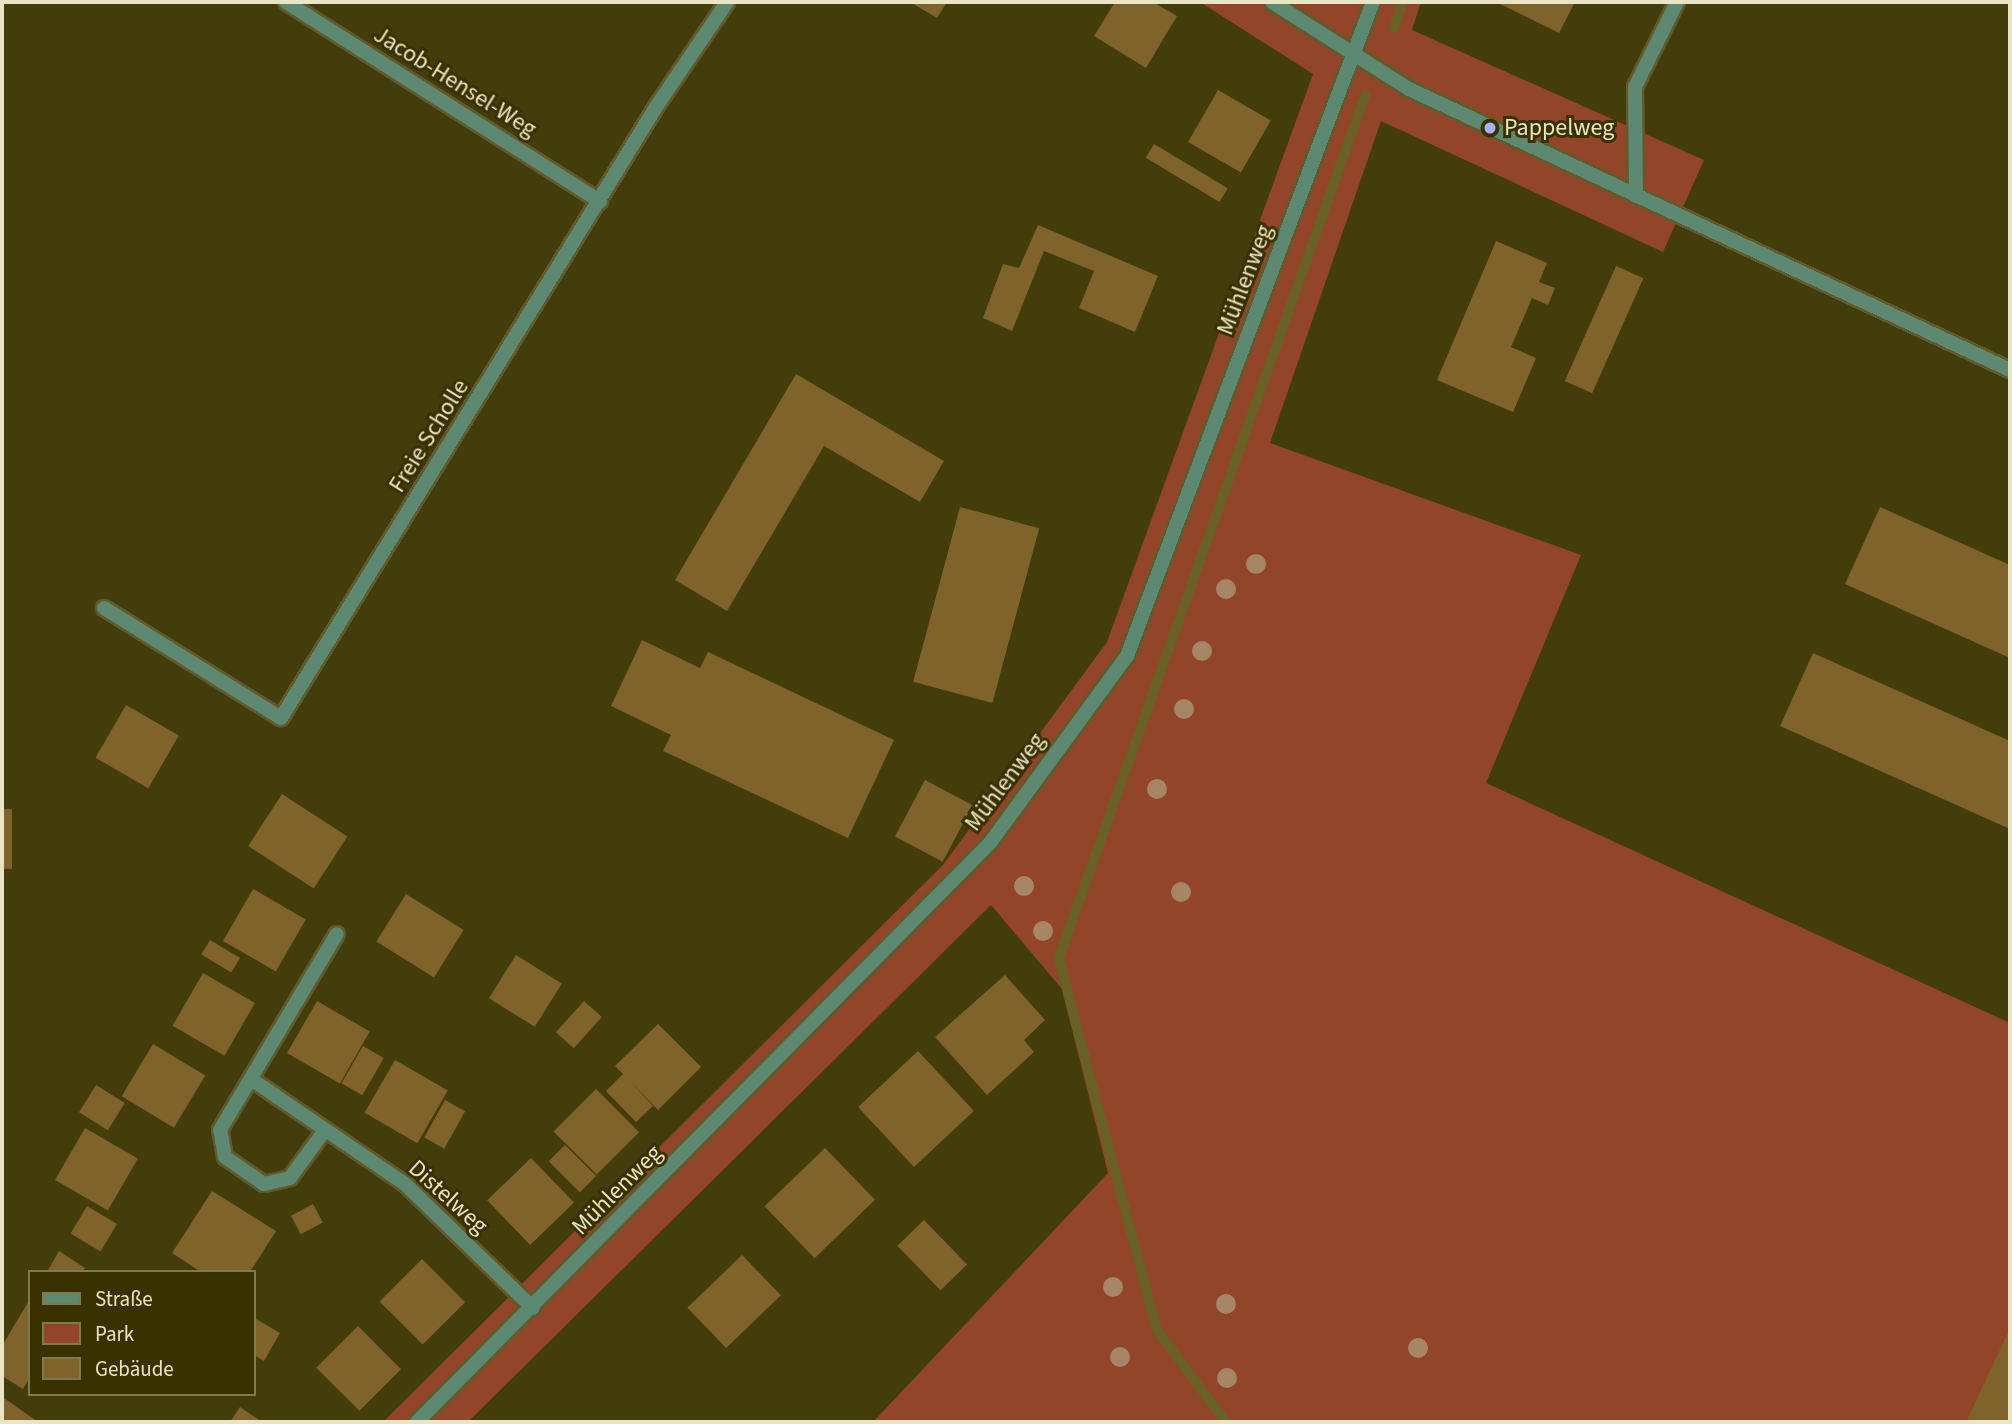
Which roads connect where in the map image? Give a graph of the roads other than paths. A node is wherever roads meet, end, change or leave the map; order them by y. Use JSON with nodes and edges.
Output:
{"nodes":[{"id":1,"x":286,"y":2,"type":"edge"},
{"id":2,"x":727,"y":2,"type":"edge"},
{"id":3,"x":1272,"y":2,"type":"edge"},
{"id":4,"x":1373,"y":2,"type":"edge"},
{"id":5,"x":1677,"y":2,"type":"edge"},
{"id":6,"x":1356,"y":54,"type":"junction"},
{"id":7,"x":1636,"y":196,"type":"junction"},
{"id":8,"x":600,"y":201,"type":"junction"},
{"id":9,"x":2010,"y":370,"type":"edge"},
{"id":10,"x":104,"y":608,"type":"dead end"},
{"id":11,"x":337,"y":934,"type":"dead end"},
{"id":12,"x":251,"y":1079,"type":"junction"},
{"id":13,"x":325,"y":1130,"type":"junction"},
{"id":14,"x":533,"y":1308,"type":"junction"},
{"id":15,"x":417,"y":1422,"type":"edge"}],
"edges":[{"from":1,"to":8,"type":"street","name":"Jacob-Hensel-Weg"},
{"from":2,"to":8,"type":"street","name":"Freie Scholle"},
{"from":3,"to":6,"type":"street"},
{"from":4,"to":6,"type":"street","name":"Mühlenweg"},
{"from":5,"to":7,"type":"street"},
{"from":6,"to":7,"type":"street"},
{"from":6,"to":14,"type":"street","name":"Mühlenweg"},
{"from":7,"to":9,"type":"street"},
{"from":8,"to":10,"type":"street","name":"Freie Scholle"},
{"from":11,"to":12,"type":"street"},
{"from":12,"to":13,"type":"street","name":"Distelweg"},
{"from":12,"to":13,"type":"street"},
{"from":13,"to":14,"type":"street","name":"Distelweg"},
{"from":14,"to":15,"type":"street","name":"Mühlenweg"}]}
